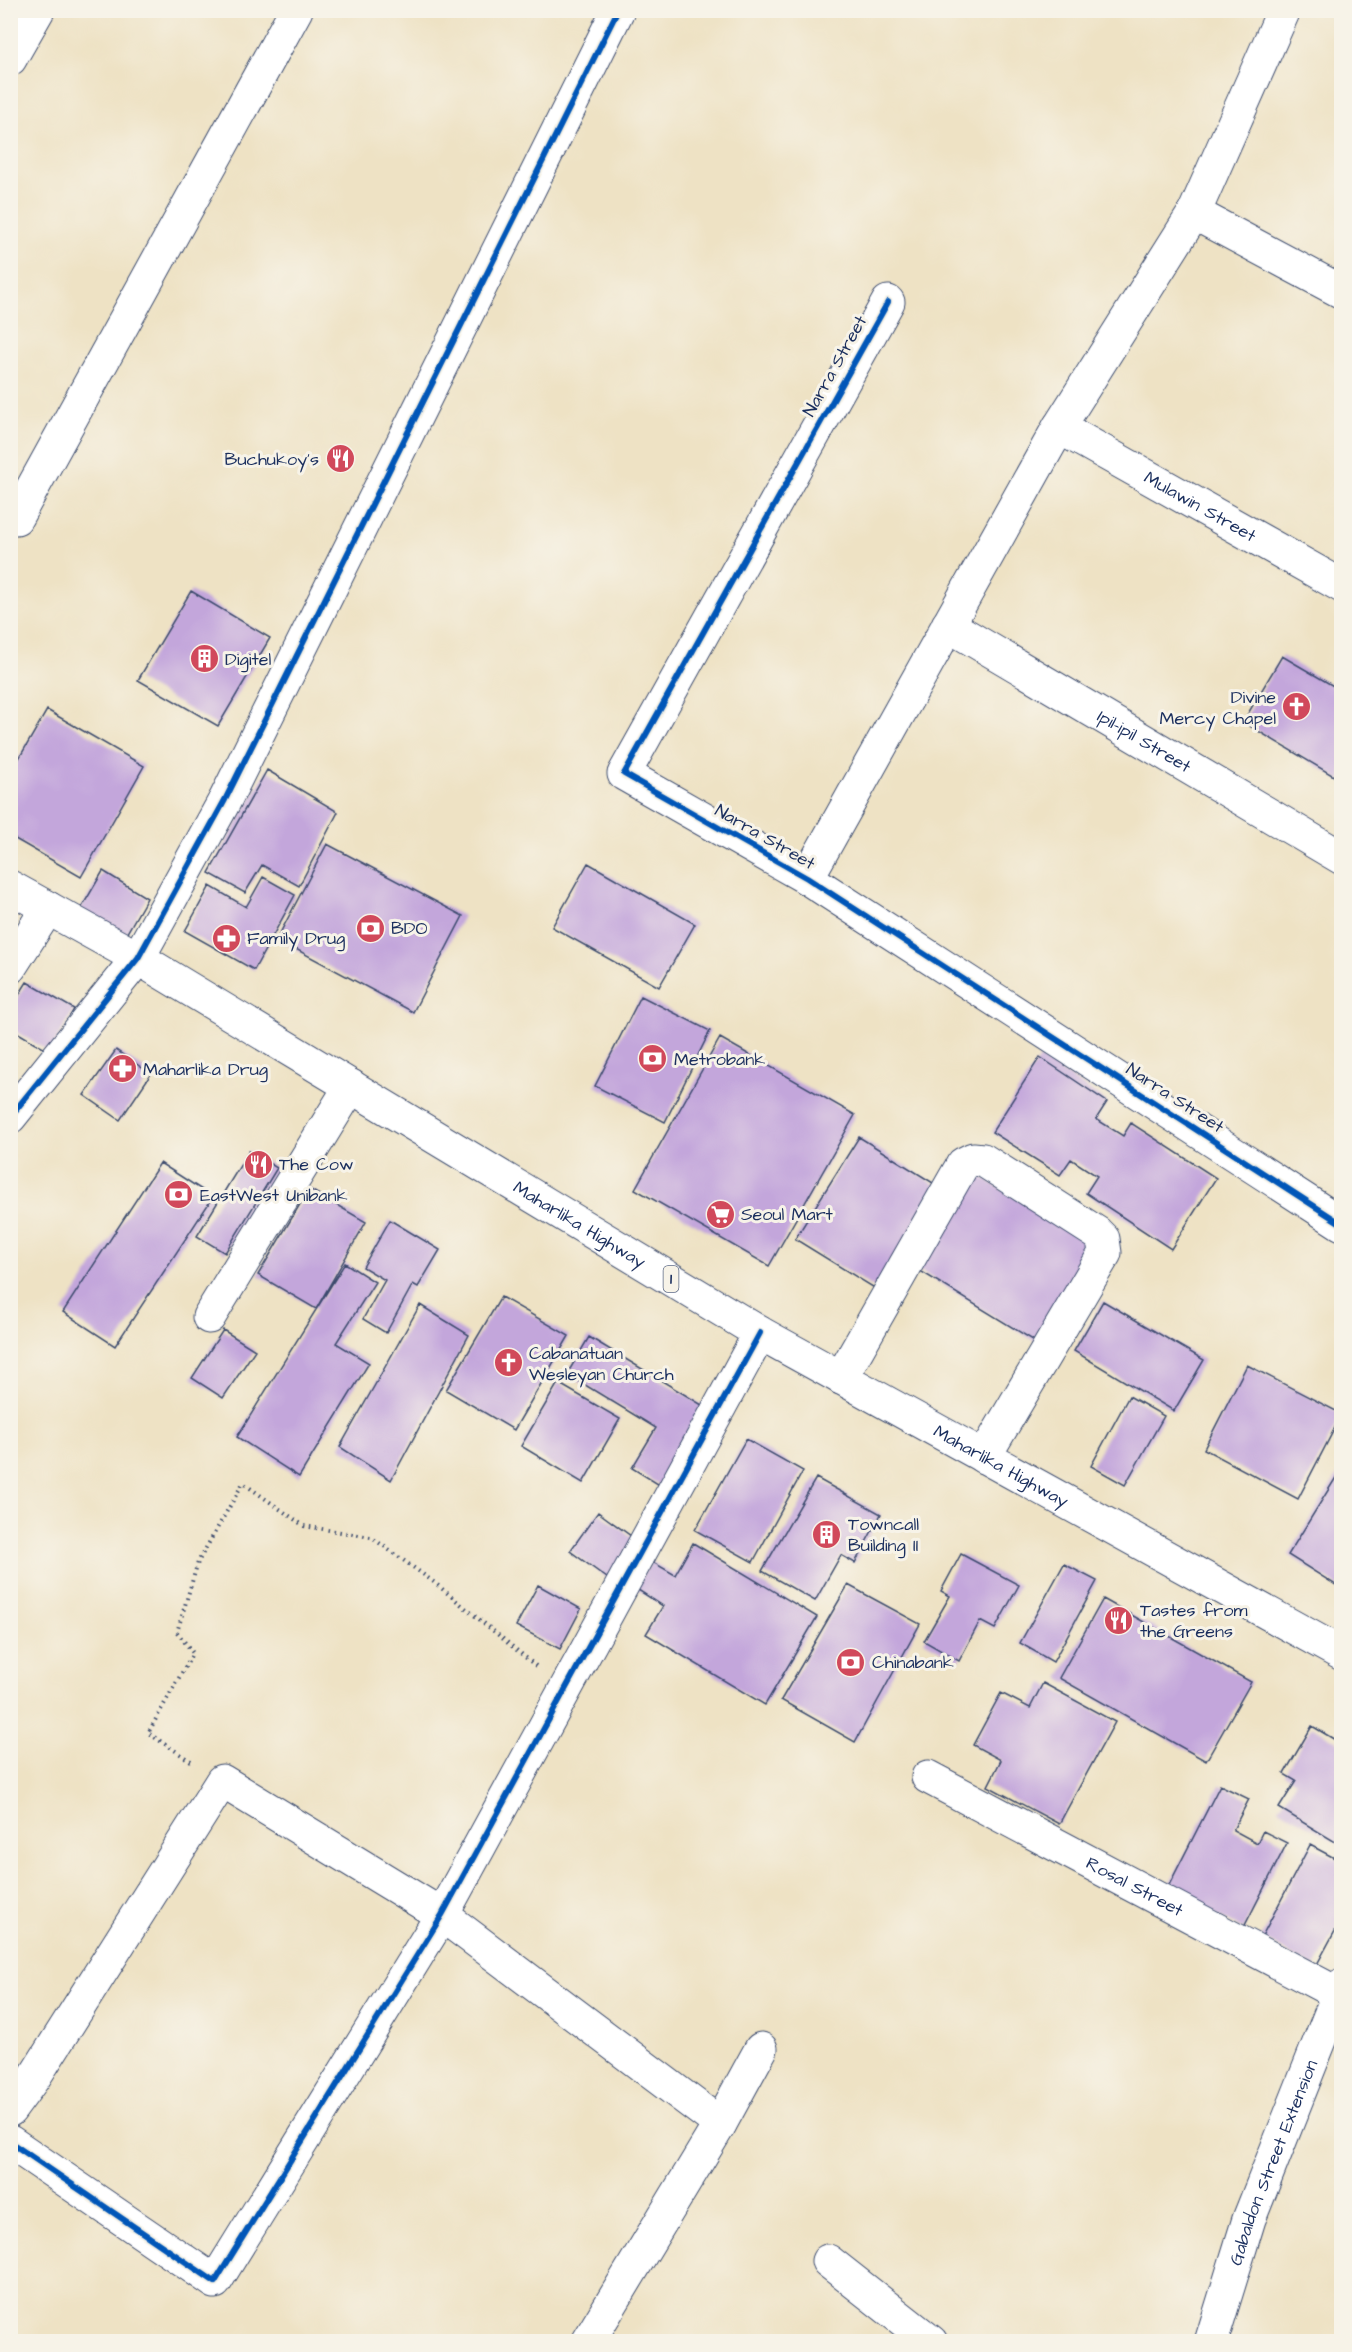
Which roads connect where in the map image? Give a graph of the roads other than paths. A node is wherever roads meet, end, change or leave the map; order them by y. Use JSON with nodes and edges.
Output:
{"nodes":[{"id":1,"x":38,"y":10,"type":"edge"},
{"id":2,"x":618,"y":10,"type":"edge"},
{"id":3,"x":1284,"y":10,"type":"edge"},
{"id":4,"x":292,"y":12,"type":"edge"},
{"id":5,"x":10,"y":59,"type":"edge"},
{"id":6,"x":1194,"y":213,"type":"junction"},
{"id":7,"x":1341,"y":292,"type":"edge"},
{"id":8,"x":888,"y":302,"type":"dead end"},
{"id":9,"x":1059,"y":427,"type":"junction"},
{"id":10,"x":10,"y":515,"type":"edge"},
{"id":11,"x":1341,"y":586,"type":"edge"},
{"id":12,"x":948,"y":625,"type":"junction"},
{"id":13,"x":1341,"y":858,"type":"edge"},
{"id":14,"x":807,"y":878,"type":"junction"},
{"id":15,"x":10,"y":887,"type":"edge"},
{"id":16,"x":48,"y":908,"type":"junction"},
{"id":17,"x":138,"y":958,"type":"junction"},
{"id":18,"x":10,"y":967,"type":"edge"},
{"id":19,"x":351,"y":1086,"type":"junction"},
{"id":20,"x":10,"y":1117,"type":"edge"},
{"id":21,"x":1341,"y":1224,"type":"edge"},
{"id":22,"x":209,"y":1317,"type":"dead end"},
{"id":23,"x":760,"y":1333,"type":"junction"},
{"id":24,"x":841,"y":1377,"type":"junction"},
{"id":25,"x":984,"y":1457,"type":"junction"},
{"id":26,"x":1341,"y":1654,"type":"edge"},
{"id":27,"x":928,"y":1777,"type":"dead end"},
{"id":28,"x":442,"y":1915,"type":"junction"},
{"id":29,"x":1340,"y":1992,"type":"edge"},
{"id":30,"x":761,"y":2049,"type":"dead end"},
{"id":31,"x":10,"y":2110,"type":"edge"},
{"id":32,"x":720,"y":2124,"type":"junction"},
{"id":33,"x":10,"y":2142,"type":"edge"},
{"id":34,"x":828,"y":2261,"type":"dead end"},
{"id":35,"x":588,"y":2342,"type":"edge"},
{"id":36,"x":931,"y":2342,"type":"edge"},
{"id":37,"x":1211,"y":2342,"type":"edge"}],
"edges":[{"from":1,"to":5,"type":"street"},
{"from":2,"to":17,"type":"street"},
{"from":3,"to":6,"type":"street"},
{"from":4,"to":10,"type":"street"},
{"from":6,"to":7,"type":"street"},
{"from":6,"to":9,"type":"street"},
{"from":8,"to":14,"type":"street","name":"Narra Street"},
{"from":9,"to":11,"type":"street","name":"Mulawin Street"},
{"from":9,"to":12,"type":"street"},
{"from":12,"to":13,"type":"street","name":"Ipil-ipil Street"},
{"from":12,"to":14,"type":"street"},
{"from":14,"to":21,"type":"street","name":"Narra Street"},
{"from":15,"to":16,"type":"street","name":"Maharlika Highway","number":"1"},
{"from":16,"to":17,"type":"street","name":"Maharlika Highway","number":"1"},
{"from":16,"to":18,"type":"street"},
{"from":17,"to":19,"type":"street","name":"Maharlika Highway","number":"1"},
{"from":17,"to":20,"type":"street"},
{"from":19,"to":22,"type":"street"},
{"from":19,"to":23,"type":"street","name":"Maharlika Highway","number":"1"},
{"from":23,"to":24,"type":"street","name":"Maharlika Highway","number":"1"},
{"from":23,"to":28,"type":"street"},
{"from":24,"to":25,"type":"street","name":"Maharlika Highway","number":"1"},
{"from":24,"to":25,"type":"street"},
{"from":25,"to":26,"type":"street","name":"Maharlika Highway","number":"1"},
{"from":27,"to":29,"type":"street","name":"Rosal Street"},
{"from":28,"to":31,"type":"street"},
{"from":28,"to":32,"type":"street"},
{"from":28,"to":33,"type":"street"},
{"from":29,"to":37,"type":"street","name":"Gabaldon Street Extension"},
{"from":30,"to":32,"type":"street"},
{"from":32,"to":35,"type":"street"},
{"from":34,"to":36,"type":"street"}]}
